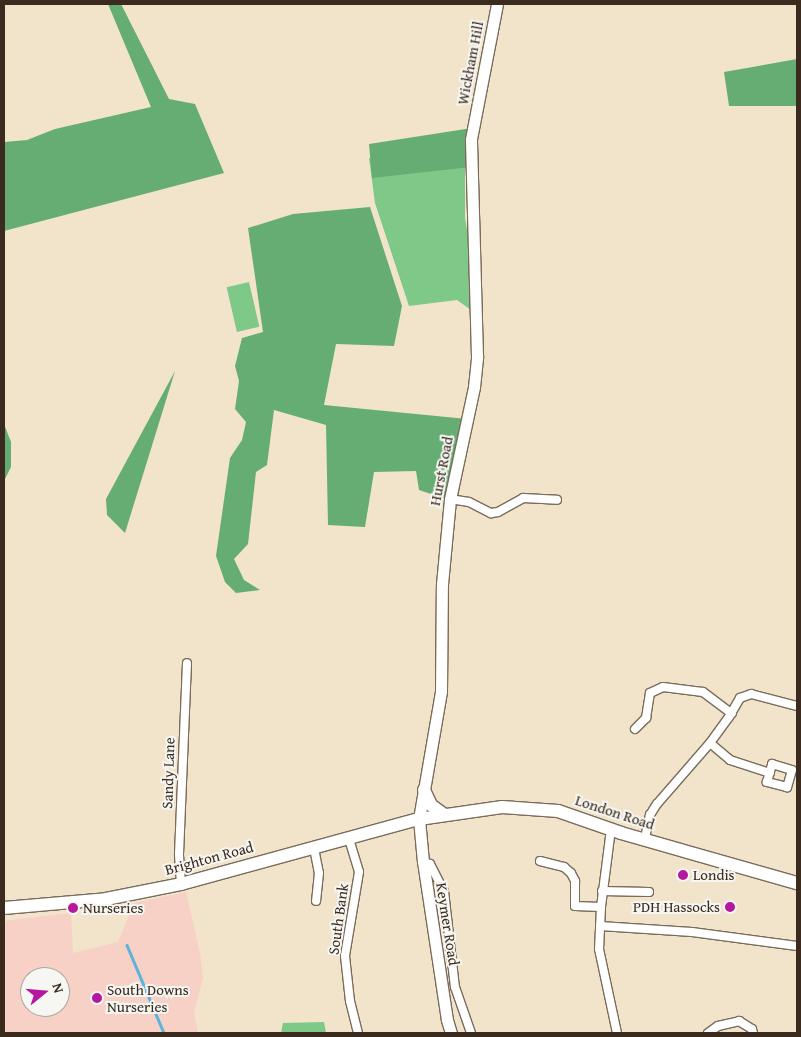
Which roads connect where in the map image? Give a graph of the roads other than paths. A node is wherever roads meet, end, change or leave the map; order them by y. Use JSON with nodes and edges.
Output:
{"nodes":[{"id":1,"x":496,"y":4,"type":"edge"},
{"id":2,"x":472,"y":128,"type":"joint"},
{"id":3,"x":450,"y":499,"type":"junction"},
{"id":4,"x":557,"y":500,"type":"dead end"},
{"id":5,"x":187,"y":663,"type":"dead end"},
{"id":6,"x":797,"y":706,"type":"edge"},
{"id":7,"x":732,"y":714,"type":"junction"},
{"id":8,"x":635,"y":729,"type":"dead end"},
{"id":9,"x":710,"y":743,"type":"junction"},
{"id":10,"x":770,"y":773,"type":"junction"},
{"id":11,"x":793,"y":780,"type":"edge"},
{"id":12,"x":424,"y":790,"type":"junction"},
{"id":13,"x":444,"y":815,"type":"junction"},
{"id":14,"x":419,"y":819,"type":"junction"},
{"id":15,"x":611,"y":829,"type":"junction"},
{"id":16,"x":645,"y":838,"type":"junction"},
{"id":17,"x":349,"y":839,"type":"junction"},
{"id":18,"x":314,"y":848,"type":"junction"},
{"id":19,"x":540,"y":861,"type":"dead end"},
{"id":20,"x":423,"y":862,"type":"junction"},
{"id":21,"x":797,"y":883,"type":"edge"},
{"id":22,"x":182,"y":884,"type":"junction"},
{"id":23,"x":602,"y":891,"type":"junction"},
{"id":24,"x":649,"y":892,"type":"dead end"},
{"id":25,"x":316,"y":901,"type":"dead end"},
{"id":26,"x":601,"y":907,"type":"junction"},
{"id":27,"x":4,"y":908,"type":"edge"},
{"id":28,"x":600,"y":926,"type":"junction"},
{"id":29,"x":797,"y":946,"type":"edge"},
{"id":30,"x":358,"y":1033,"type":"edge"},
{"id":31,"x":452,"y":1033,"type":"edge"},
{"id":32,"x":471,"y":1033,"type":"edge"},
{"id":33,"x":616,"y":1033,"type":"edge"},
{"id":34,"x":708,"y":1033,"type":"edge"},
{"id":35,"x":753,"y":1033,"type":"edge"}],
"edges":[{"from":1,"to":2,"type":"main road","name":"Wickham Hill"},
{"from":2,"to":3,"type":"main road","name":"Hurst Road"},
{"from":3,"to":4,"type":"street"},
{"from":3,"to":12,"type":"main road","name":"Hurst Road"},
{"from":5,"to":22,"type":"street","name":"Sandy Lane"},
{"from":6,"to":7,"type":"street"},
{"from":7,"to":8,"type":"street"},
{"from":7,"to":9,"type":"street"},
{"from":9,"to":10,"type":"street"},
{"from":9,"to":16,"type":"street"},
{"from":10,"to":11,"type":"street"},
{"from":10,"to":11,"type":"street"},
{"from":12,"to":13,"type":"main road"},
{"from":12,"to":14,"type":"main road","name":"Hurst Road"},
{"from":13,"to":14,"type":"main road","name":"London Road"},
{"from":13,"to":15,"type":"main road","name":"London Road"},
{"from":14,"to":17,"type":"main road","name":"Brighton Road"},
{"from":14,"to":20,"type":"main road","name":"Keymer Road"},
{"from":15,"to":16,"type":"main road","name":"London Road"},
{"from":15,"to":23,"type":"street"},
{"from":16,"to":21,"type":"main road","name":"London Road"},
{"from":17,"to":18,"type":"main road","name":"Brighton Road"},
{"from":17,"to":30,"type":"street","name":"South Bank"},
{"from":18,"to":22,"type":"main road","name":"Brighton Road"},
{"from":18,"to":25,"type":"street"},
{"from":19,"to":26,"type":"street"},
{"from":20,"to":31,"type":"main road","name":"Keymer Road"},
{"from":20,"to":32,"type":"street"},
{"from":22,"to":27,"type":"main road","name":"Brighton Road"},
{"from":23,"to":24,"type":"street"},
{"from":23,"to":26,"type":"street"},
{"from":26,"to":28,"type":"street"},
{"from":28,"to":29,"type":"street"},
{"from":28,"to":33,"type":"street"},
{"from":34,"to":35,"type":"street"}]}
